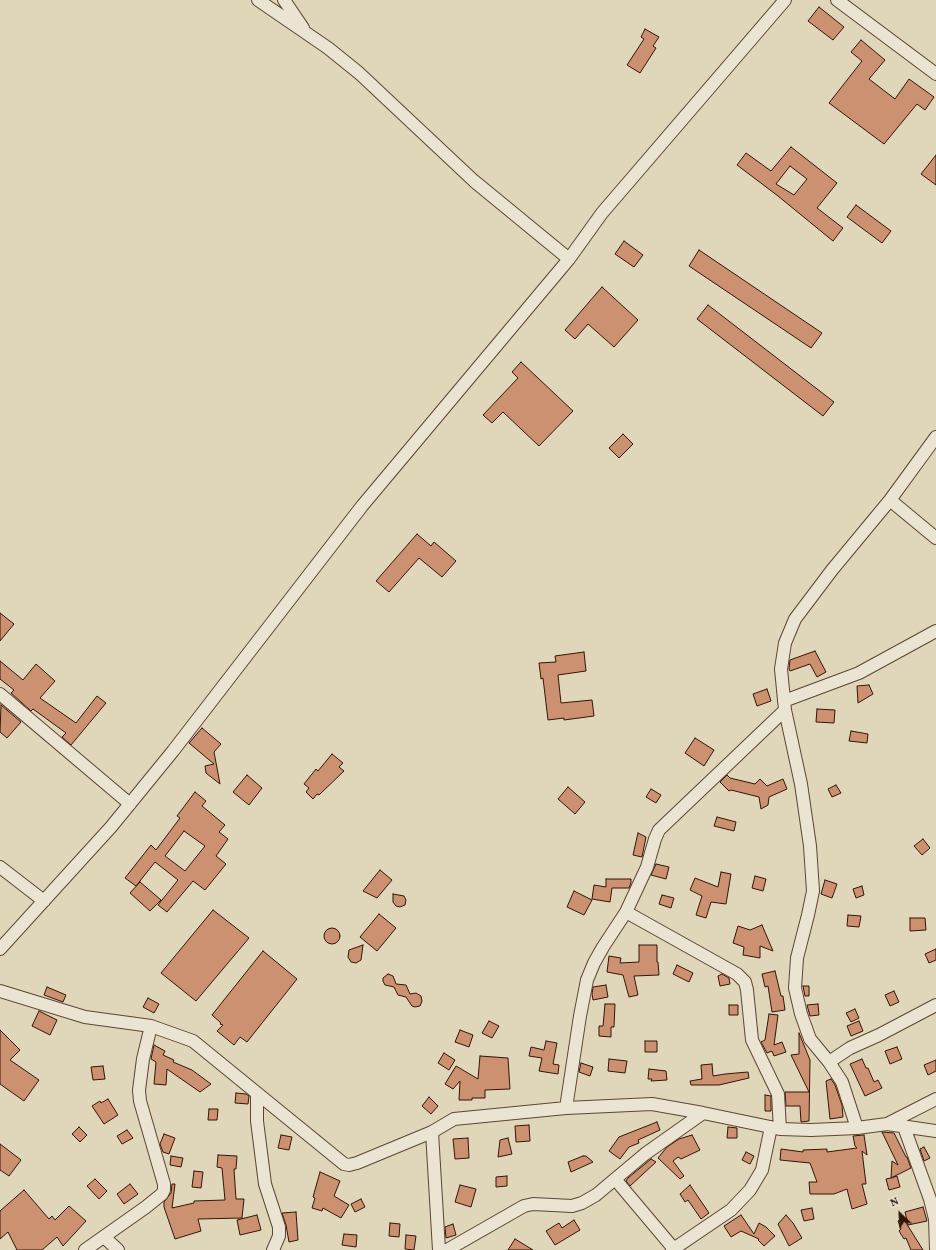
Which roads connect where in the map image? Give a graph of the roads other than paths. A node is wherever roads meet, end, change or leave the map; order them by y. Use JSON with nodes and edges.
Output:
{"nodes":[{"id":1,"x":258,"y":0,"type":"edge"},
{"id":2,"x":284,"y":0,"type":"edge"},
{"id":3,"x":785,"y":0,"type":"edge"},
{"id":4,"x":837,"y":0,"type":"edge"},
{"id":5,"x":306,"y":32,"type":"junction"},
{"id":6,"x":936,"y":74,"type":"edge"},
{"id":7,"x":569,"y":259,"type":"junction"},
{"id":8,"x":936,"y":437,"type":"edge"},
{"id":9,"x":890,"y":500,"type":"junction"},
{"id":10,"x":936,"y":538,"type":"edge"},
{"id":11,"x":936,"y":631,"type":"edge"},
{"id":12,"x":0,"y":694,"type":"edge"},
{"id":13,"x":785,"y":705,"type":"junction"},
{"id":14,"x":130,"y":804,"type":"junction"},
{"id":15,"x":0,"y":866,"type":"edge"},
{"id":16,"x":44,"y":901,"type":"junction"},
{"id":17,"x":626,"y":912,"type":"junction"},
{"id":18,"x":0,"y":949,"type":"edge"},
{"id":19,"x":0,"y":991,"type":"edge"},
{"id":20,"x":936,"y":1005,"type":"edge"},
{"id":21,"x":151,"y":1026,"type":"junction"},
{"id":22,"x":829,"y":1062,"type":"junction"},
{"id":23,"x":257,"y":1094,"type":"junction"},
{"id":24,"x":936,"y":1099,"type":"edge"},
{"id":25,"x":566,"y":1108,"type":"junction"},
{"id":26,"x":702,"y":1113,"type":"junction"},
{"id":27,"x":887,"y":1124,"type":"junction"},
{"id":28,"x":904,"y":1127,"type":"junction"},
{"id":29,"x":776,"y":1128,"type":"junction"},
{"id":30,"x":857,"y":1128,"type":"junction"},
{"id":31,"x":936,"y":1131,"type":"edge"},
{"id":32,"x":432,"y":1132,"type":"junction"},
{"id":33,"x":615,"y":1180,"type":"junction"},
{"id":34,"x":104,"y":1237,"type":"junction"},
{"id":35,"x":673,"y":1249,"type":"edge"},
{"id":36,"x":85,"y":1250,"type":"edge"},
{"id":37,"x":118,"y":1250,"type":"edge"},
{"id":38,"x":273,"y":1250,"type":"edge"},
{"id":39,"x":439,"y":1250,"type":"edge"},
{"id":40,"x":447,"y":1250,"type":"edge"},
{"id":41,"x":936,"y":1250,"type":"edge"}],
"edges":[{"from":1,"to":5,"type":"street"},
{"from":2,"to":5,"type":"street"},
{"from":3,"to":7,"type":"street"},
{"from":4,"to":6,"type":"street"},
{"from":5,"to":7,"type":"street"},
{"from":7,"to":14,"type":"street"},
{"from":8,"to":9,"type":"street"},
{"from":9,"to":10,"type":"street"},
{"from":9,"to":13,"type":"street"},
{"from":11,"to":13,"type":"street"},
{"from":12,"to":14,"type":"street"},
{"from":13,"to":17,"type":"street"},
{"from":13,"to":22,"type":"street"},
{"from":14,"to":16,"type":"street"},
{"from":15,"to":16,"type":"street"},
{"from":16,"to":18,"type":"street"},
{"from":17,"to":25,"type":"street"},
{"from":17,"to":29,"type":"street"},
{"from":19,"to":21,"type":"street"},
{"from":20,"to":22,"type":"street"},
{"from":21,"to":23,"type":"street"},
{"from":21,"to":34,"type":"street"},
{"from":22,"to":30,"type":"street"},
{"from":23,"to":32,"type":"street"},
{"from":23,"to":38,"type":"street"},
{"from":24,"to":27,"type":"street"},
{"from":25,"to":26,"type":"street"},
{"from":25,"to":32,"type":"street"},
{"from":26,"to":29,"type":"street"},
{"from":26,"to":33,"type":"street"},
{"from":27,"to":28,"type":"street"},
{"from":27,"to":30,"type":"street"},
{"from":28,"to":31,"type":"street"},
{"from":28,"to":41,"type":"street"},
{"from":29,"to":30,"type":"street"},
{"from":29,"to":35,"type":"street"},
{"from":32,"to":39,"type":"street"},
{"from":33,"to":35,"type":"street"},
{"from":33,"to":40,"type":"street"},
{"from":34,"to":36,"type":"street"},
{"from":34,"to":37,"type":"street"}]}
